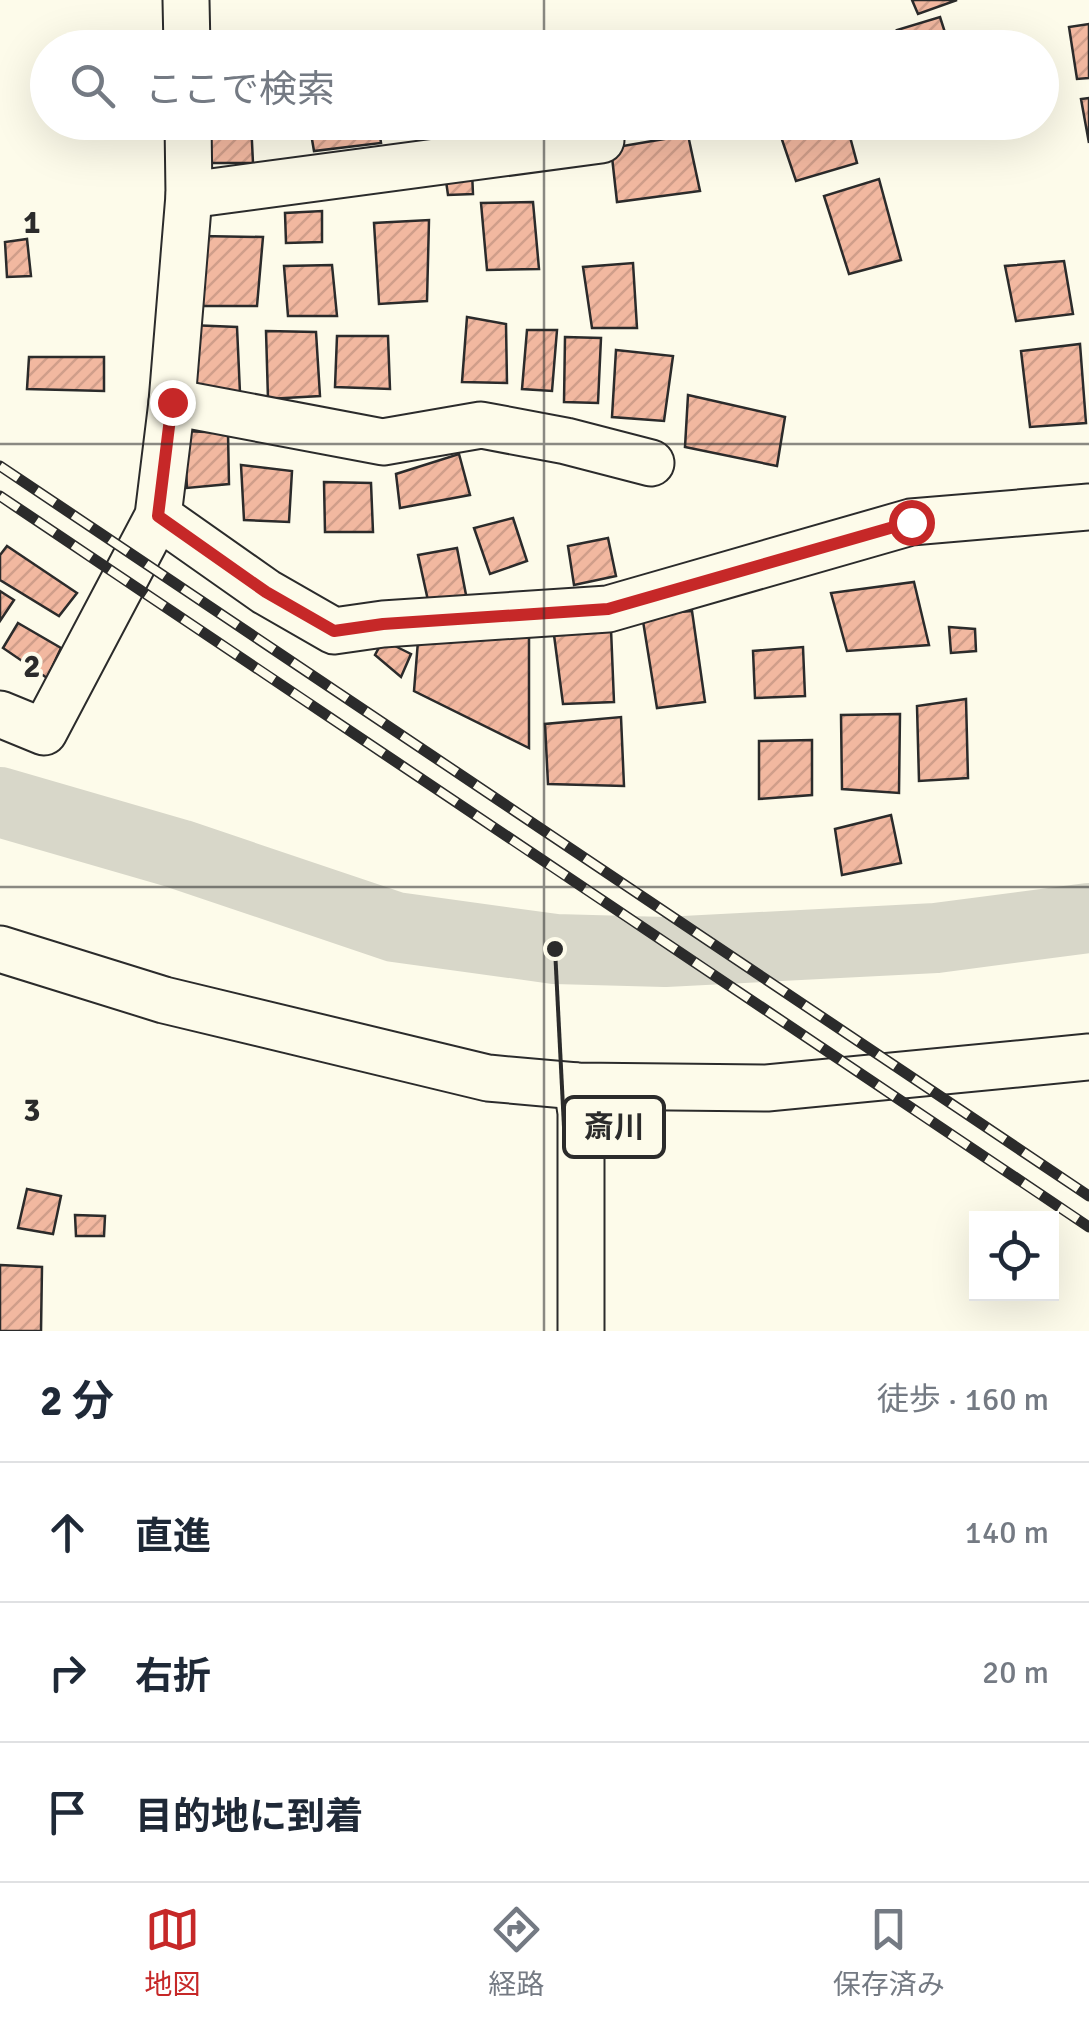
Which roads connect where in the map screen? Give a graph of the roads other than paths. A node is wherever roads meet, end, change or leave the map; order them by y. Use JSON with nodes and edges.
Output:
{"nodes":[{"id":1,"x":186,"y":0,"type":"edge"},
{"id":2,"x":187,"y":30,"type":"edge"},
{"id":3,"x":188,"y":140,"type":"edge"},
{"id":4,"x":601,"y":140,"type":"dead end"},
{"id":5,"x":189,"y":194,"type":"junction"},
{"id":6,"x":172,"y":402,"type":"junction"},
{"id":7,"x":652,"y":463,"type":"dead end"},
{"id":8,"x":1089,"y":507,"type":"edge"},
{"id":9,"x":158,"y":516,"type":"junction"},
{"id":10,"x":0,"y":714,"type":"edge"},
{"id":11,"x":0,"y":948,"type":"edge"},
{"id":12,"x":1089,"y":1057,"type":"edge"},
{"id":13,"x":578,"y":1086,"type":"junction"},
{"id":14,"x":581,"y":1331,"type":"edge"}],
"edges":[{"from":1,"to":2,"type":"street"},
{"from":3,"to":5,"type":"street"},
{"from":4,"to":5,"type":"street"},
{"from":5,"to":6,"type":"street"},
{"from":6,"to":7,"type":"street"},
{"from":6,"to":9,"type":"street"},
{"from":8,"to":9,"type":"street"},
{"from":9,"to":10,"type":"street"},
{"from":11,"to":13,"type":"street"},
{"from":12,"to":13,"type":"street"},
{"from":13,"to":14,"type":"street"}]}
